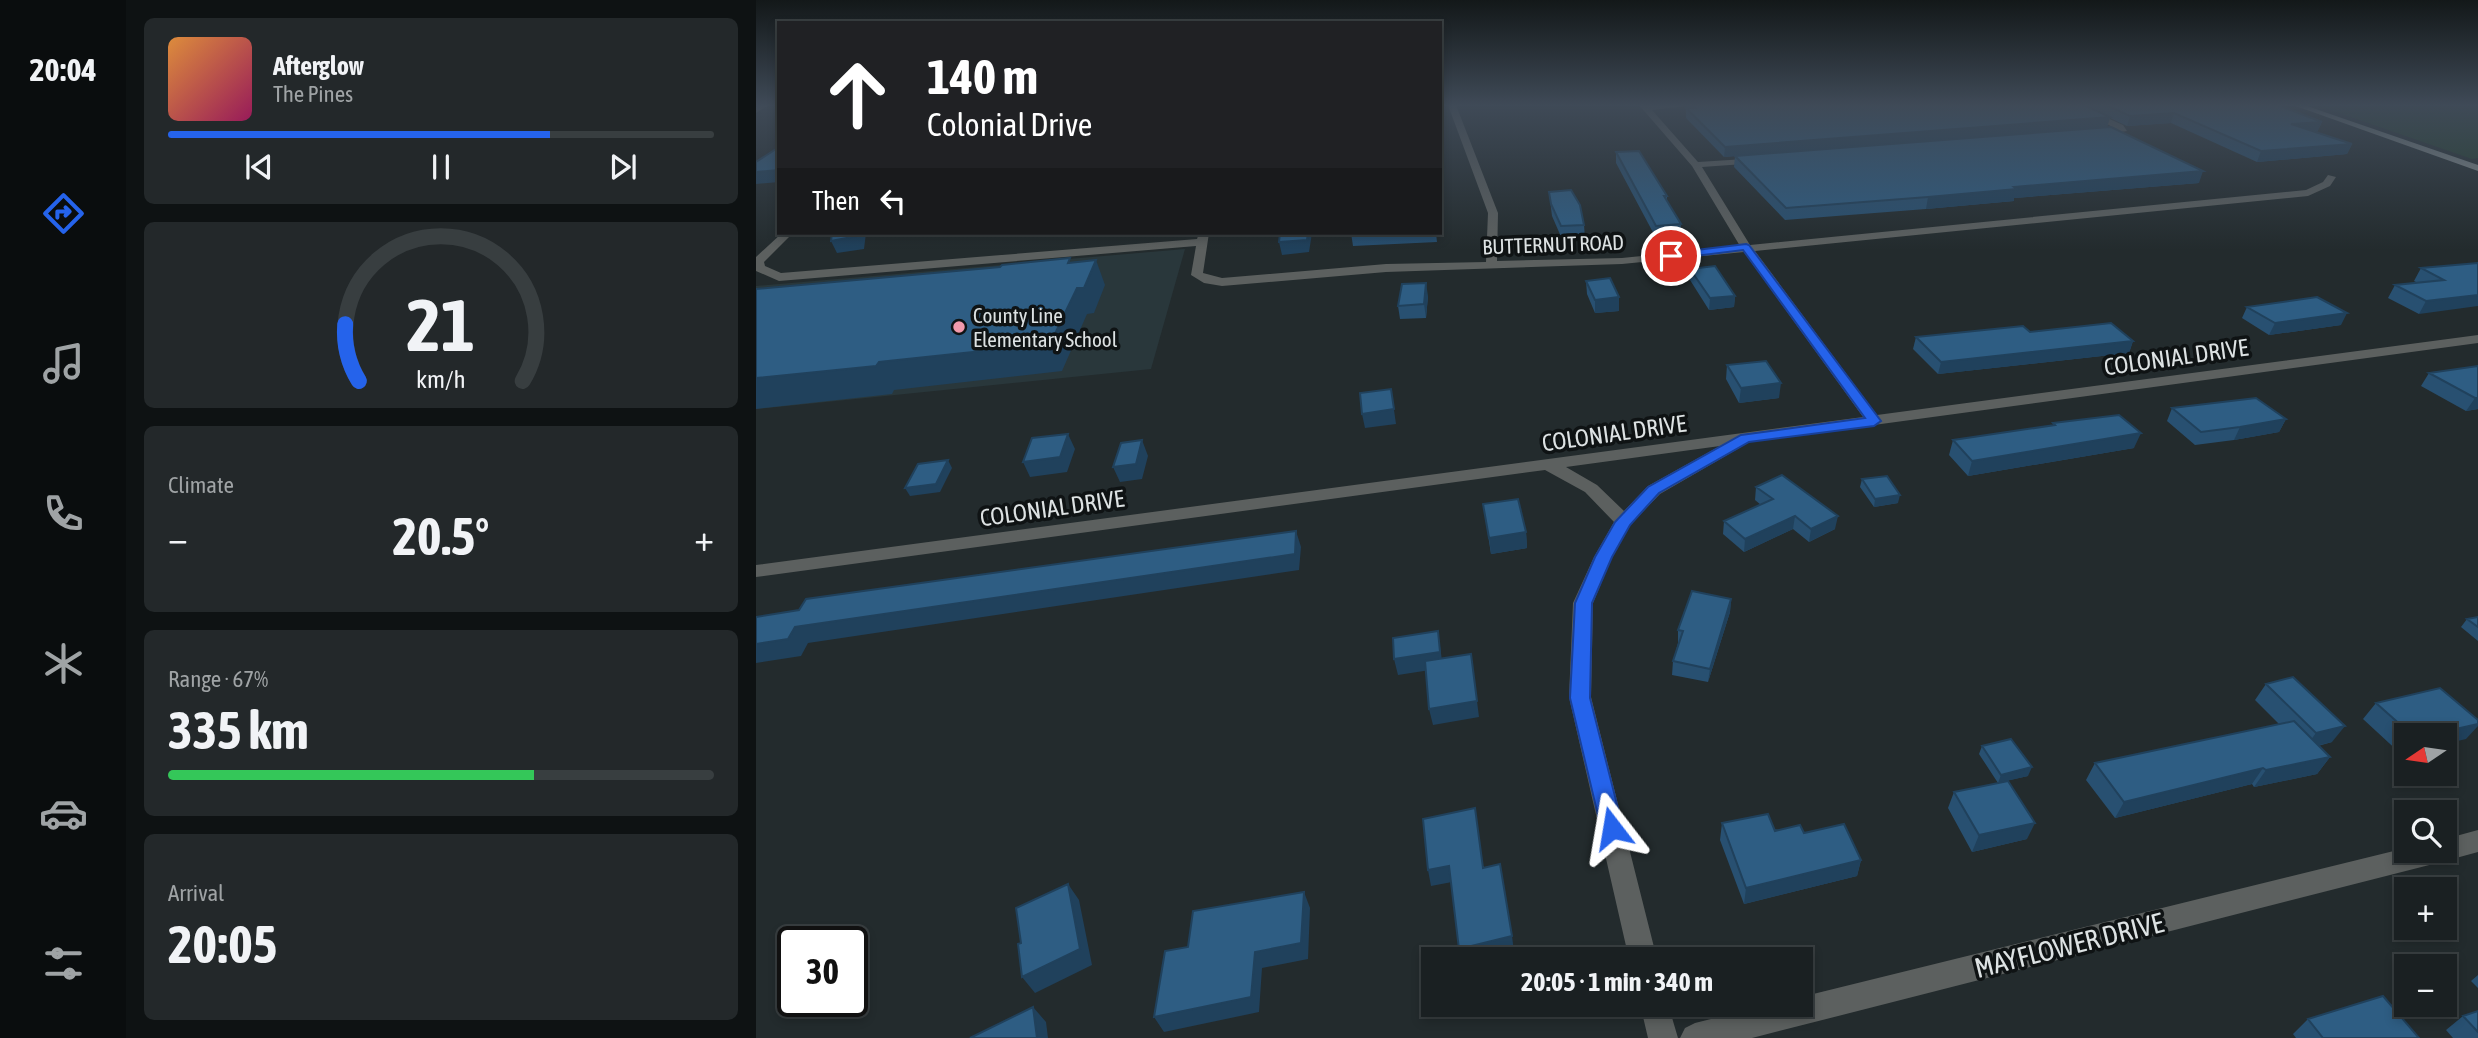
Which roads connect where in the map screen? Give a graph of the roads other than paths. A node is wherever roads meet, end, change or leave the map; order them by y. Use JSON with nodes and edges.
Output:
{"nodes":[{"id":1,"x":1470,"y":153,"type":"edge"},
{"id":2,"x":1686,"y":153,"type":"edge"},
{"id":3,"x":2436,"y":153,"type":"edge"},
{"id":4,"x":1775,"y":159,"type":"edge"},
{"id":5,"x":1696,"y":165,"type":"junction"},
{"id":6,"x":2478,"y":168,"type":"edge"},
{"id":7,"x":2331,"y":177,"type":"dead end"},
{"id":8,"x":786,"y":235,"type":"edge"},
{"id":9,"x":1203,"y":237,"type":"edge"},
{"id":10,"x":1746,"y":247,"type":"junction"},
{"id":11,"x":1491,"y":265,"type":"junction"},
{"id":12,"x":2478,"y":339,"type":"edge"},
{"id":13,"x":1874,"y":421,"type":"junction"},
{"id":14,"x":1746,"y":438,"type":"junction"},
{"id":15,"x":1547,"y":465,"type":"junction"},
{"id":16,"x":1623,"y":522,"type":"junction"},
{"id":17,"x":756,"y":571,"type":"edge"},
{"id":18,"x":2478,"y":841,"type":"edge"},
{"id":19,"x":2457,"y":847,"type":"edge"},
{"id":20,"x":2394,"y":863,"type":"edge"},
{"id":21,"x":1640,"y":947,"type":"edge"},
{"id":22,"x":1657,"y":1017,"type":"edge"},
{"id":23,"x":1663,"y":1038,"type":"edge"},
{"id":24,"x":1695,"y":1038,"type":"edge"}],
"edges":[{"from":1,"to":11,"type":"street"},
{"from":2,"to":5,"type":"street"},
{"from":3,"to":6,"type":"main road"},
{"from":4,"to":5,"type":"street"},
{"from":5,"to":10,"type":"street"},
{"from":7,"to":10,"type":"street","name":"BUTTERNUT ROAD"},
{"from":8,"to":9,"type":"street","name":"BUTTERNUT ROAD"},
{"from":9,"to":11,"type":"street","name":"BUTTERNUT ROAD"},
{"from":10,"to":11,"type":"street","name":"BUTTERNUT ROAD"},
{"from":10,"to":13,"type":"street"},
{"from":12,"to":13,"type":"street","name":"COLONIAL DRIVE"},
{"from":13,"to":14,"type":"street","name":"COLONIAL DRIVE"},
{"from":14,"to":15,"type":"street","name":"COLONIAL DRIVE"},
{"from":14,"to":16,"type":"street"},
{"from":15,"to":16,"type":"street"},
{"from":15,"to":17,"type":"street","name":"COLONIAL DRIVE"},
{"from":16,"to":21,"type":"street"},
{"from":18,"to":19,"type":"street","name":"MAYFLOWER DRIVE"},
{"from":20,"to":24,"type":"street","name":"MAYFLOWER DRIVE"},
{"from":22,"to":23,"type":"street"}]}
